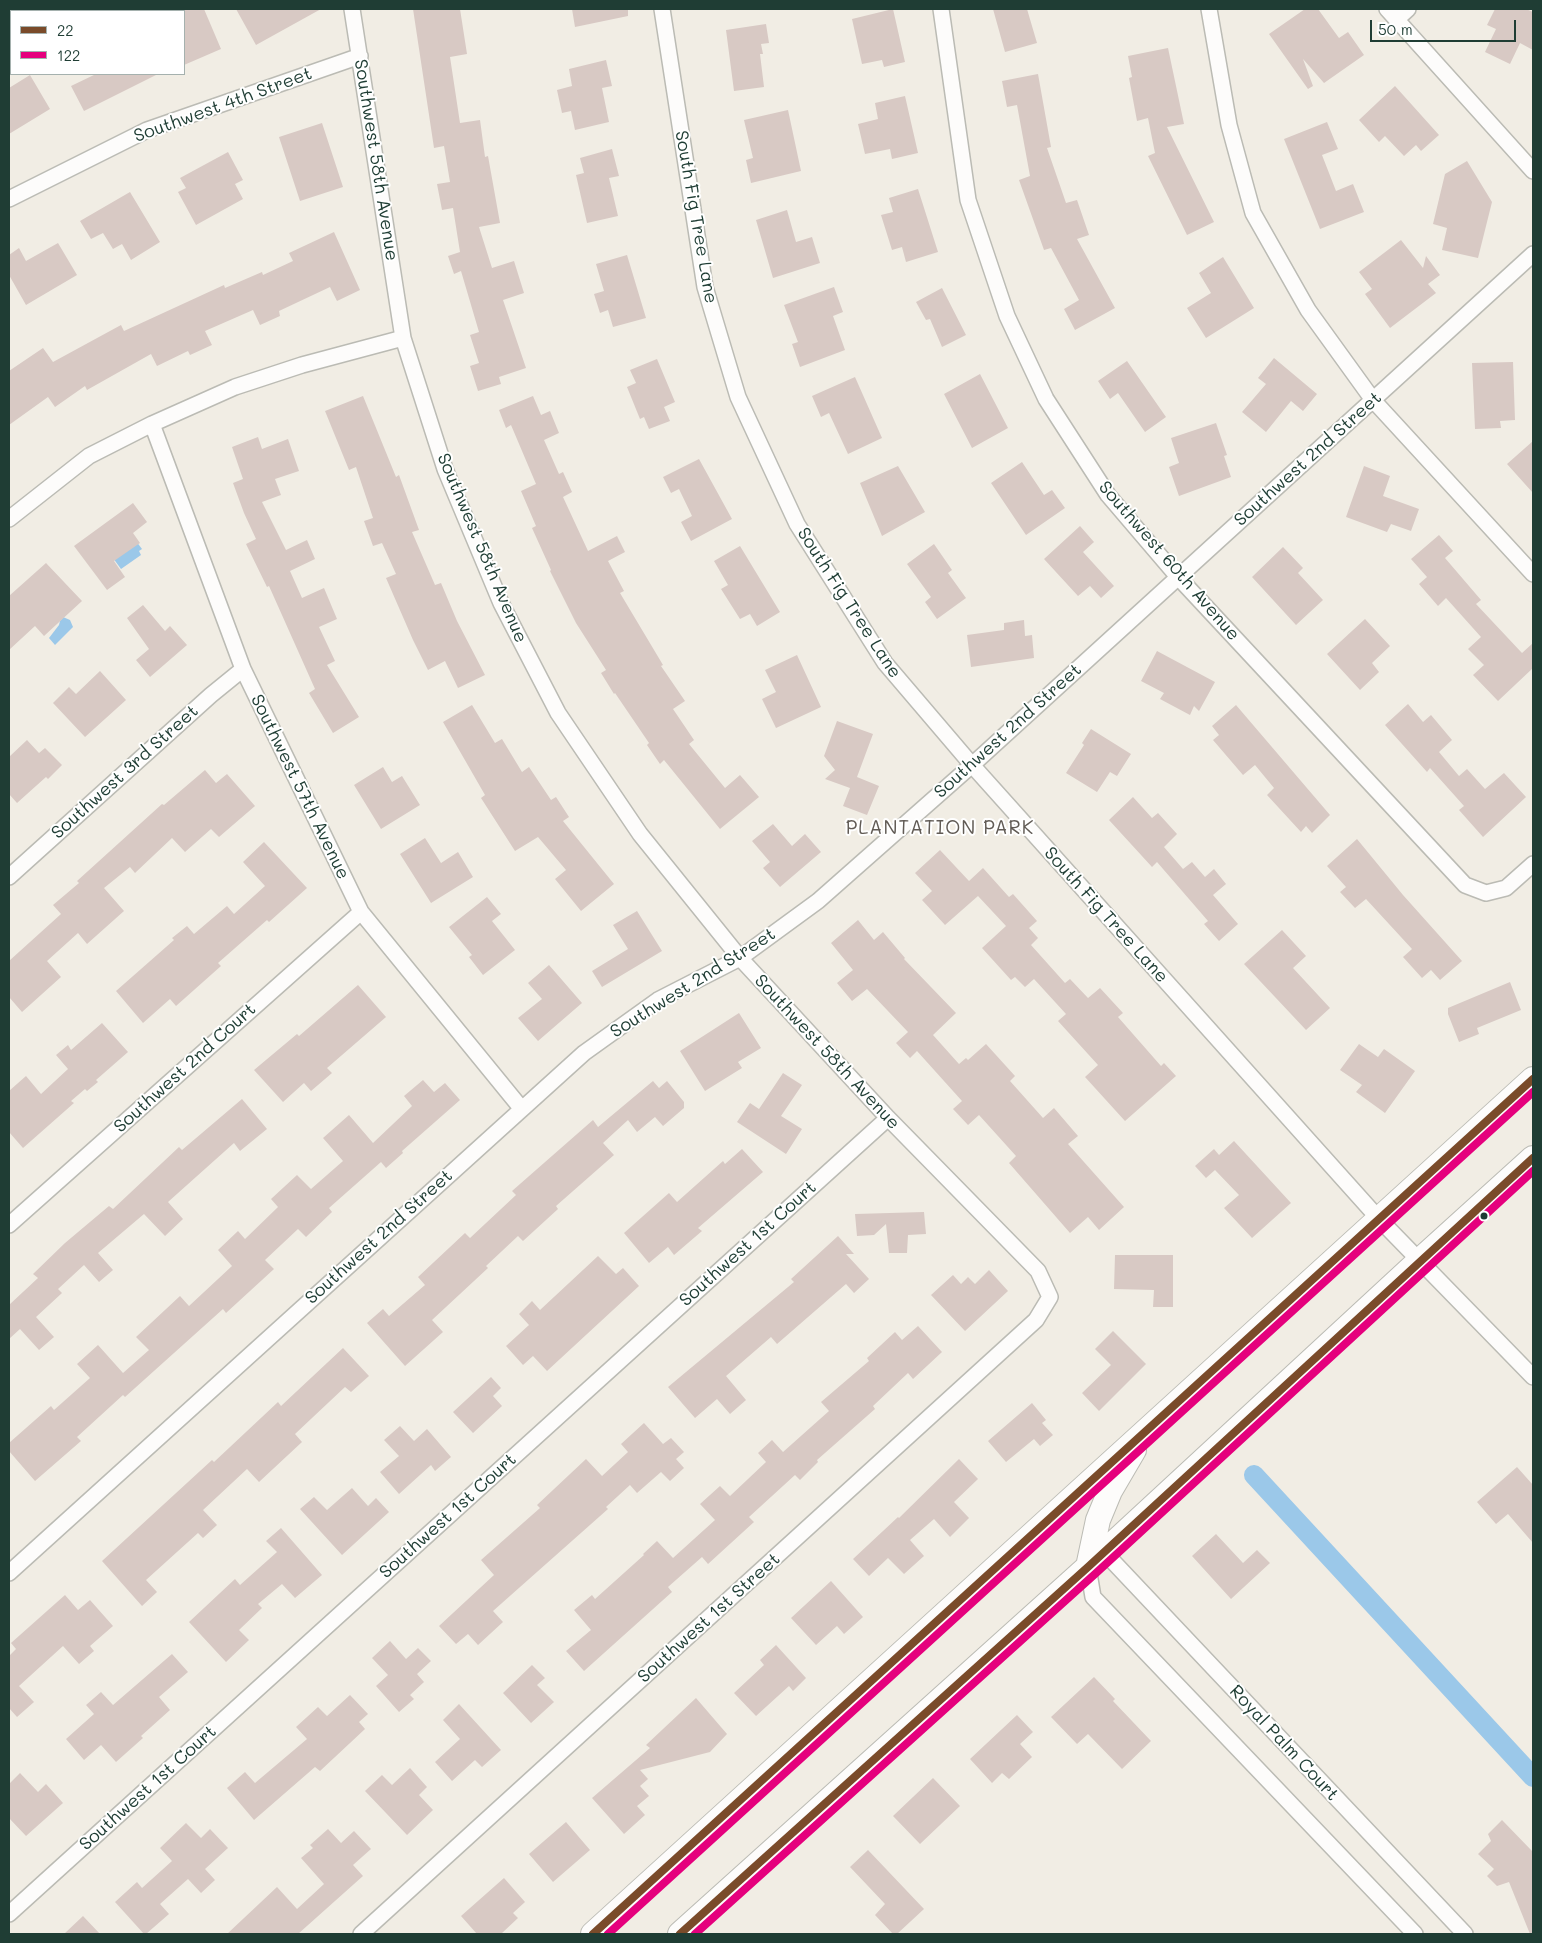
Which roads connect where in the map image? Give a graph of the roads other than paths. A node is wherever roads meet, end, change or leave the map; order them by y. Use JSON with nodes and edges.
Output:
{"nodes":[{"id":1,"x":352,"y":9,"type":"edge"},
{"id":2,"x":662,"y":9,"type":"edge"},
{"id":3,"x":941,"y":9,"type":"edge"},
{"id":4,"x":1209,"y":9,"type":"edge"},
{"id":5,"x":1408,"y":9,"type":"edge"},
{"id":6,"x":1392,"y":14,"type":"edge"},
{"id":7,"x":360,"y":56,"type":"junction"},
{"id":8,"x":1533,"y":171,"type":"edge"},
{"id":9,"x":9,"y":199,"type":"edge"},
{"id":10,"x":1533,"y":254,"type":"edge"},
{"id":11,"x":403,"y":338,"type":"junction"},
{"id":12,"x":1373,"y":400,"type":"junction"},
{"id":13,"x":152,"y":424,"type":"junction"},
{"id":14,"x":9,"y":519,"type":"edge"},
{"id":15,"x":1533,"y":574,"type":"edge"},
{"id":16,"x":1178,"y":577,"type":"junction"},
{"id":17,"x":243,"y":670,"type":"junction"},
{"id":18,"x":972,"y":765,"type":"junction"},
{"id":19,"x":1533,"y":864,"type":"edge"},
{"id":20,"x":9,"y":877,"type":"edge"},
{"id":21,"x":360,"y":912,"type":"junction"},
{"id":22,"x":740,"y":958,"type":"junction"},
{"id":23,"x":1533,"y":1079,"type":"edge"},
{"id":24,"x":521,"y":1108,"type":"junction"},
{"id":25,"x":888,"y":1118,"type":"junction"},
{"id":26,"x":1533,"y":1158,"type":"edge"},
{"id":27,"x":1379,"y":1219,"type":"junction"},
{"id":28,"x":9,"y":1225,"type":"edge"},
{"id":29,"x":1419,"y":1261,"type":"junction"},
{"id":30,"x":1050,"y":1297,"type":"joint"},
{"id":31,"x":1533,"y":1377,"type":"edge"},
{"id":32,"x":1147,"y":1429,"type":"junction"},
{"id":33,"x":1096,"y":1560,"type":"junction"},
{"id":34,"x":9,"y":1573,"type":"edge"},
{"id":35,"x":9,"y":1914,"type":"edge"},
{"id":36,"x":361,"y":1934,"type":"edge"},
{"id":37,"x":593,"y":1934,"type":"edge"},
{"id":38,"x":680,"y":1934,"type":"edge"},
{"id":39,"x":1415,"y":1934,"type":"edge"},
{"id":40,"x":1465,"y":1934,"type":"edge"}],
"edges":[{"from":1,"to":7,"type":"street","name":"Southwest 58th Avenue"},
{"from":2,"to":18,"type":"street","name":"South Fig Tree Lane"},
{"from":3,"to":16,"type":"street","name":"Southwest 60th Avenue"},
{"from":4,"to":12,"type":"street"},
{"from":5,"to":6,"type":"street"},
{"from":6,"to":8,"type":"street"},
{"from":7,"to":9,"type":"street","name":"Southwest 4th Street"},
{"from":7,"to":11,"type":"street","name":"Southwest 58th Avenue"},
{"from":10,"to":12,"type":"street","name":"Southwest 2nd Street"},
{"from":11,"to":13,"type":"street"},
{"from":11,"to":22,"type":"street","name":"Southwest 58th Avenue"},
{"from":12,"to":15,"type":"street"},
{"from":12,"to":16,"type":"street","name":"Southwest 2nd Street"},
{"from":13,"to":14,"type":"street"},
{"from":13,"to":17,"type":"street","name":"Southwest 57th Avenue"},
{"from":16,"to":18,"type":"street","name":"Southwest 2nd Street"},
{"from":16,"to":19,"type":"street","name":"Southwest 60th Avenue"},
{"from":17,"to":20,"type":"street","name":"Southwest 3rd Street"},
{"from":17,"to":21,"type":"street","name":"Southwest 57th Avenue"},
{"from":18,"to":22,"type":"street","name":"Southwest 2nd Street"},
{"from":18,"to":27,"type":"street","name":"South Fig Tree Lane"},
{"from":21,"to":24,"type":"street","name":"Southwest 57th Avenue"},
{"from":21,"to":28,"type":"street","name":"Southwest 2nd Court"},
{"from":22,"to":24,"type":"street","name":"Southwest 2nd Street"},
{"from":22,"to":25,"type":"street","name":"Southwest 58th Avenue"},
{"from":23,"to":27,"type":"main road"},
{"from":24,"to":34,"type":"street","name":"Southwest 2nd Street"},
{"from":25,"to":30,"type":"street","name":"Southwest 58th Avenue"},
{"from":25,"to":35,"type":"street","name":"Southwest 1st Court"},
{"from":26,"to":29,"type":"main road"},
{"from":27,"to":29,"type":"street","name":"South Fig Tree Lane"},
{"from":27,"to":32,"type":"main road"},
{"from":29,"to":31,"type":"street","name":"South Fig Tree Lane"},
{"from":29,"to":33,"type":"main road"},
{"from":30,"to":36,"type":"street","name":"Southwest 1st Street"},
{"from":32,"to":33,"type":"main road"},
{"from":32,"to":37,"type":"main road"},
{"from":33,"to":38,"type":"main road"},
{"from":33,"to":39,"type":"street","name":"Royal Palm Court"},
{"from":33,"to":40,"type":"street","name":"Royal Palm Court"}]}
